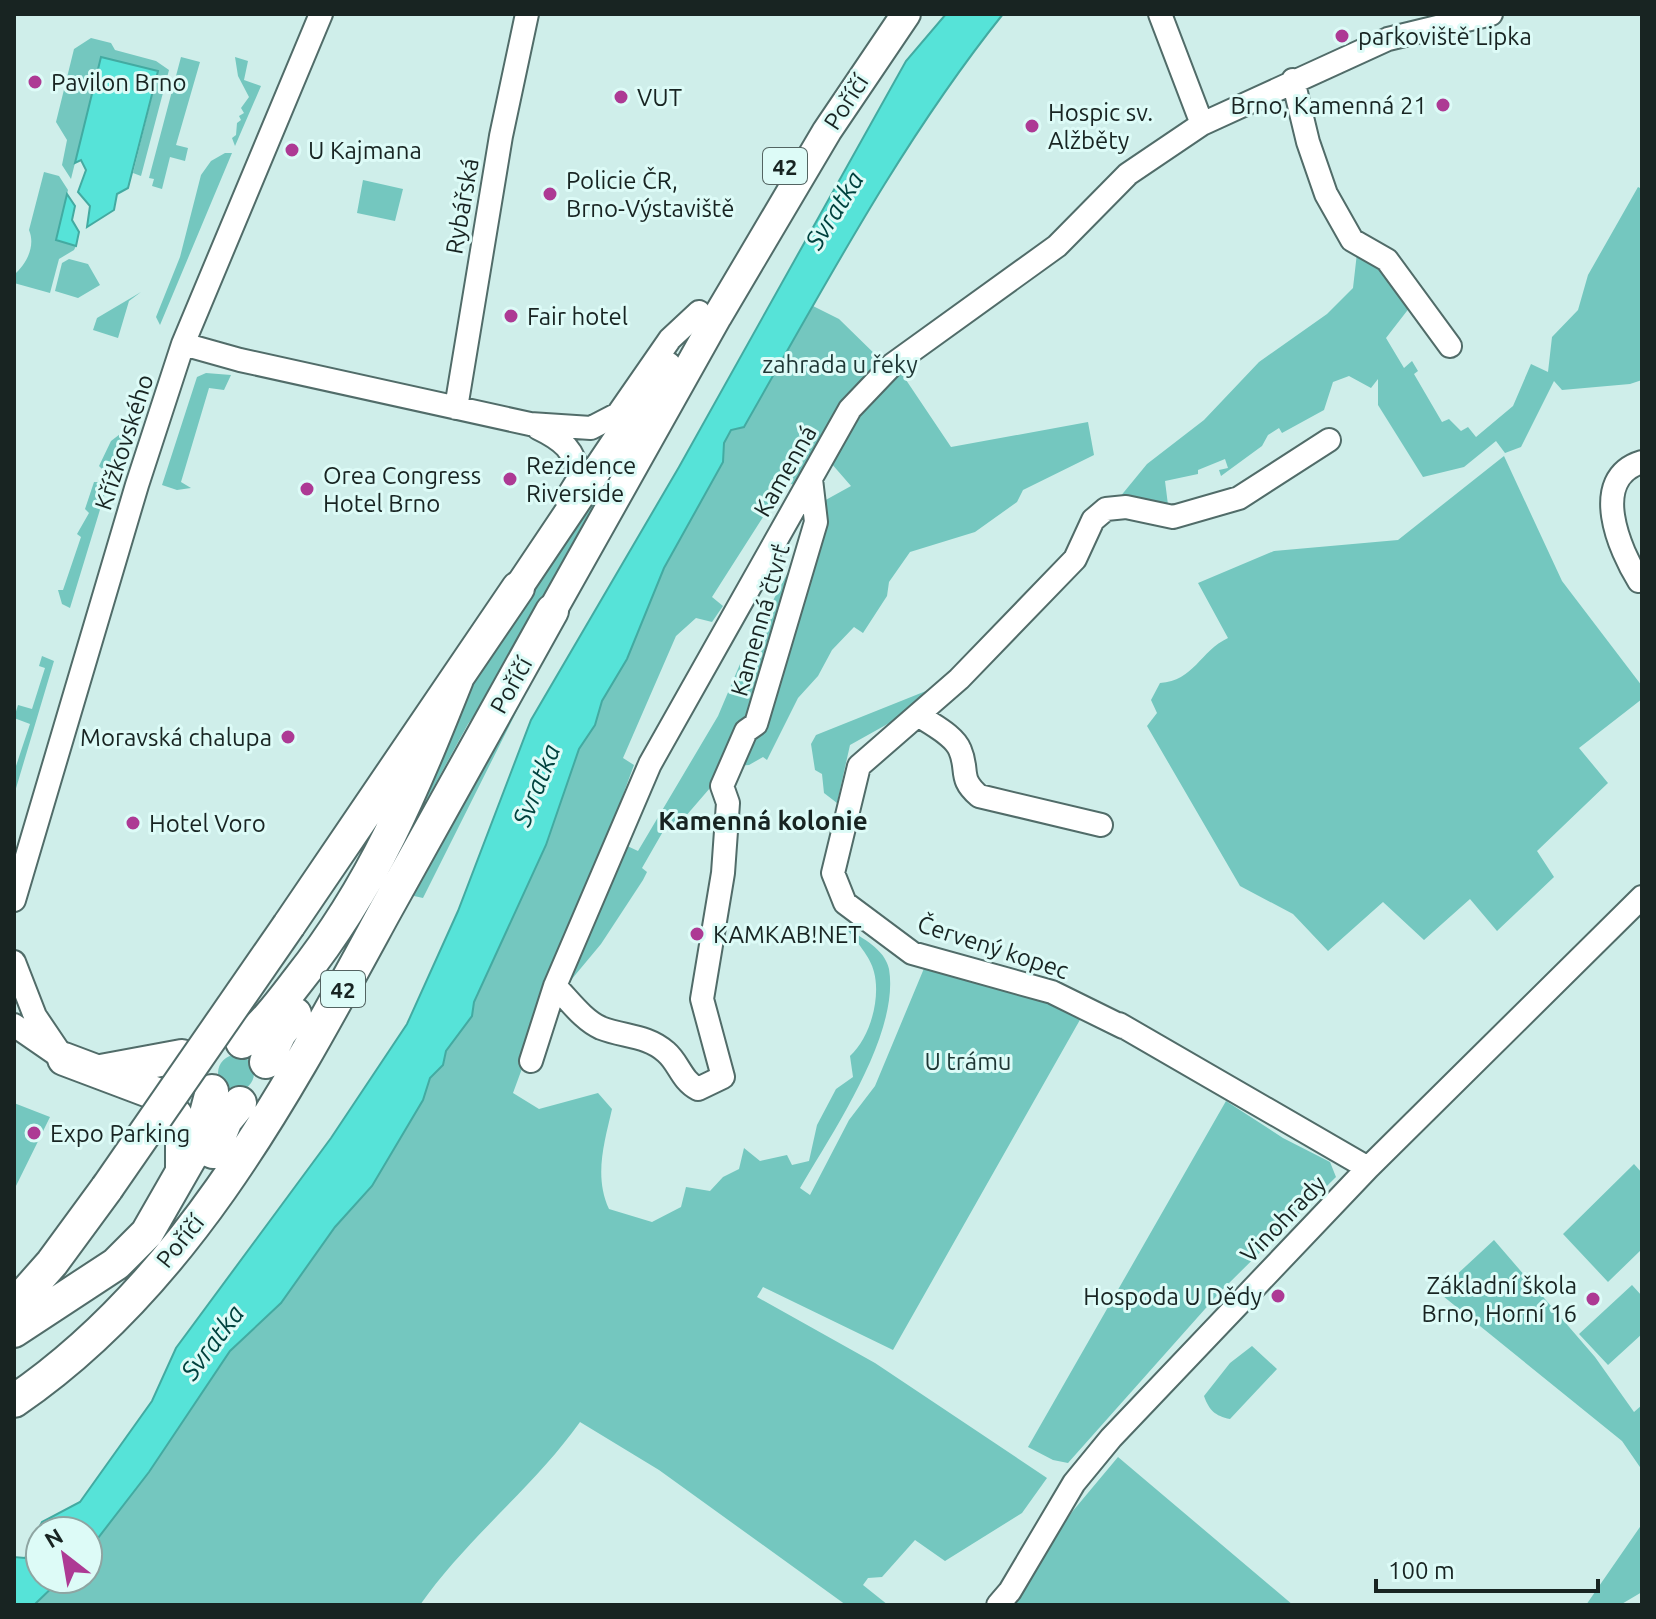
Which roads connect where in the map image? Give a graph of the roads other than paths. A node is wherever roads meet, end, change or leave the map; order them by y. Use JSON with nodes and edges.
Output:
{"nodes":[{"id":1,"x":321,"y":14,"type":"edge"},
{"id":2,"x":527,"y":14,"type":"edge"},
{"id":3,"x":885,"y":14,"type":"edge"},
{"id":4,"x":906,"y":14,"type":"edge"},
{"id":5,"x":1160,"y":14,"type":"edge"},
{"id":6,"x":1491,"y":14,"type":"edge"},
{"id":7,"x":1451,"y":19,"type":"edge"},
{"id":8,"x":1293,"y":80,"type":"junction"},
{"id":9,"x":1202,"y":124,"type":"junction"},
{"id":10,"x":699,"y":312,"type":"junction"},
{"id":11,"x":183,"y":344,"type":"junction"},
{"id":12,"x":1450,"y":346,"type":"dead end"},
{"id":13,"x":456,"y":408,"type":"junction"},
{"id":14,"x":530,"y":424,"type":"junction"},
{"id":15,"x":1329,"y":440,"type":"dead end"},
{"id":16,"x":1642,"y":462,"type":"edge"},
{"id":17,"x":811,"y":479,"type":"junction"},
{"id":18,"x":1639,"y":581,"type":"dead end"},
{"id":19,"x":518,"y":588,"type":"junction"},
{"id":20,"x":552,"y":611,"type":"joint"},
{"id":21,"x":457,"y":679,"type":"junction"},
{"id":22,"x":920,"y":716,"type":"junction"},
{"id":23,"x":441,"y":810,"type":"junction"},
{"id":24,"x":1101,"y":825,"type":"dead end"},
{"id":25,"x":1642,"y":897,"type":"edge"},
{"id":26,"x":14,"y":900,"type":"edge"},
{"id":27,"x":14,"y":962,"type":"edge"},
{"id":28,"x":555,"y":986,"type":"junction"},
{"id":29,"x":14,"y":1025,"type":"edge"},
{"id":30,"x":14,"y":1042,"type":"edge"},
{"id":31,"x":64,"y":1059,"type":"junction"},
{"id":32,"x":531,"y":1061,"type":"dead end"},
{"id":33,"x":225,"y":1067,"type":"junction"},
{"id":34,"x":98,"y":1071,"type":"junction"},
{"id":35,"x":1368,"y":1168,"type":"junction"},
{"id":36,"x":182,"y":1173,"type":"junction"},
{"id":37,"x":14,"y":1306,"type":"edge"},
{"id":38,"x":14,"y":1331,"type":"edge"},
{"id":39,"x":92,"y":1338,"type":"junction"},
{"id":40,"x":14,"y":1401,"type":"edge"},
{"id":41,"x":998,"y":1605,"type":"edge"}],
"edges":[{"from":1,"to":11,"type":"street","name":"Křížkovského"},
{"from":2,"to":13,"type":"street","name":"Rybářská"},
{"from":3,"to":10,"type":"main road","name":"Poříčí","number":"42"},
{"from":4,"to":20,"type":"main road","name":"Poříčí","number":"42"},
{"from":5,"to":9,"type":"street"},
{"from":6,"to":7,"type":"street","name":"Kamenná"},
{"from":7,"to":8,"type":"street","name":"Kamenná"},
{"from":8,"to":9,"type":"street","name":"Kamenná"},
{"from":8,"to":12,"type":"street"},
{"from":9,"to":17,"type":"street","name":"Kamenná"},
{"from":10,"to":14,"type":"street","name":"Poříčí"},
{"from":10,"to":19,"type":"main road","name":"Poříčí","number":"42"},
{"from":11,"to":13,"type":"street","name":"Poříčí"},
{"from":11,"to":26,"type":"street","name":"Křížkovského"},
{"from":13,"to":14,"type":"street","name":"Poříčí"},
{"from":14,"to":19,"type":"street","name":"Poříčí"},
{"from":15,"to":22,"type":"street","name":"Červený kopec"},
{"from":16,"to":18,"type":"street"},
{"from":17,"to":28,"type":"street","name":"Kamenná"},
{"from":17,"to":28,"type":"street","name":"Kamenná čtvrť"},
{"from":19,"to":21,"type":"highway","name":"Poříčí","number":"42"},
{"from":20,"to":23,"type":"highway","name":"Poříčí","number":"42"},
{"from":21,"to":33,"type":"highway","number":"42"},
{"from":21,"to":37,"type":"highway","name":"Poříčí","number":"42","bridge":true},
{"from":22,"to":24,"type":"street"},
{"from":22,"to":35,"type":"street","name":"Červený kopec"},
{"from":23,"to":33,"type":"highway","number":"42"},
{"from":23,"to":39,"type":"highway","name":"Poříčí","number":"42"},
{"from":25,"to":35,"type":"street","name":"Vinohrady"},
{"from":27,"to":31,"type":"street"},
{"from":28,"to":32,"type":"street","name":"Kamenná"},
{"from":29,"to":31,"type":"street"},
{"from":30,"to":31,"type":"street"},
{"from":31,"to":34,"type":"highway"},
{"from":33,"to":34,"type":"highway"},
{"from":33,"to":36,"type":"highway","number":"42"},
{"from":33,"to":39,"type":"highway","number":"42"},
{"from":34,"to":36,"type":"highway"},
{"from":35,"to":41,"type":"street","name":"Vinohrady"},
{"from":36,"to":38,"type":"highway","number":"42"},
{"from":39,"to":40,"type":"highway","number":"42"}]}
